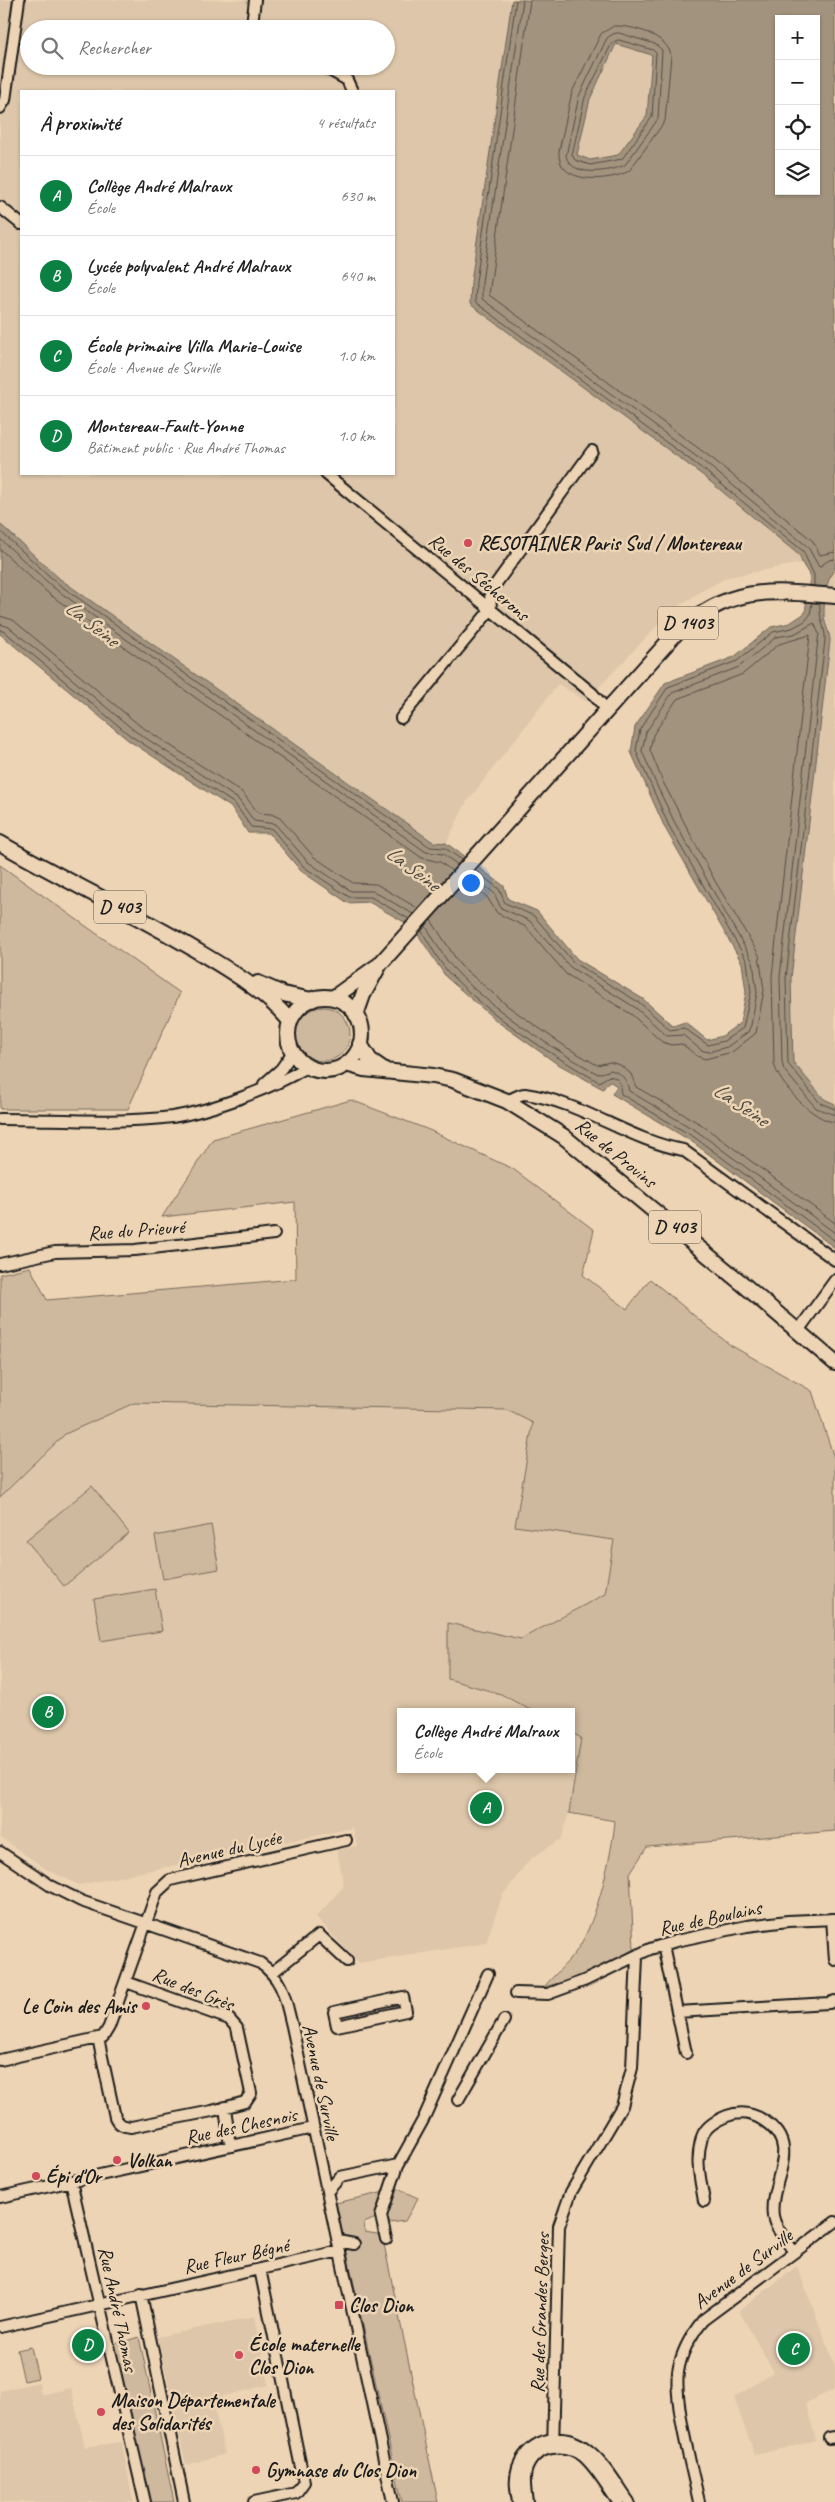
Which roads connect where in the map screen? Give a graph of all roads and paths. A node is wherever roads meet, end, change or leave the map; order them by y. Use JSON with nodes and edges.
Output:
{"nodes":[{"id":1,"x":19,"y":0,"type":"edge"},
{"id":2,"x":255,"y":0,"type":"edge"},
{"id":3,"x":252,"y":20,"type":"edge"},
{"id":4,"x":338,"y":75,"type":"edge"},
{"id":5,"x":352,"y":90,"type":"edge"},
{"id":6,"x":0,"y":108,"type":"edge"},
{"id":7,"x":0,"y":206,"type":"edge"},
{"id":8,"x":20,"y":223,"type":"edge"},
{"id":9,"x":592,"y":451,"type":"dead end"},
{"id":10,"x":327,"y":475,"type":"edge"},
{"id":11,"x":835,"y":596,"type":"edge"},
{"id":12,"x":491,"y":609,"type":"junction"},
{"id":13,"x":607,"y":710,"type":"junction"},
{"id":14,"x":402,"y":718,"type":"dead end"},
{"id":15,"x":0,"y":843,"type":"edge"},
{"id":16,"x":380,"y":964,"type":"junction"},
{"id":17,"x":238,"y":975,"type":"junction"},
{"id":18,"x":333,"y":998,"type":"junction"},
{"id":19,"x":312,"y":1000,"type":"junction"},
{"id":20,"x":356,"y":1015,"type":"junction"},
{"id":21,"x":290,"y":1021,"type":"junction"},
{"id":22,"x":360,"y":1044,"type":"junction"},
{"id":23,"x":293,"y":1052,"type":"junction"},
{"id":24,"x":346,"y":1064,"type":"junction"},
{"id":25,"x":307,"y":1066,"type":"junction"},
{"id":26,"x":387,"y":1071,"type":"junction"},
{"id":27,"x":255,"y":1091,"type":"junction"},
{"id":28,"x":507,"y":1101,"type":"junction"},
{"id":29,"x":0,"y":1119,"type":"edge"},
{"id":30,"x":274,"y":1234,"type":"dead end"},
{"id":31,"x":835,"y":1260,"type":"edge"},
{"id":32,"x":0,"y":1264,"type":"edge"},
{"id":33,"x":835,"y":1280,"type":"edge"},
{"id":34,"x":798,"y":1331,"type":"junction"},
{"id":35,"x":835,"y":1363,"type":"edge"},
{"id":36,"x":346,"y":1840,"type":"dead end"},
{"id":37,"x":0,"y":1852,"type":"edge"},
{"id":38,"x":833,"y":1919,"type":"edge"},
{"id":39,"x":145,"y":1924,"type":"junction"},
{"id":40,"x":663,"y":1945,"type":"junction"},
{"id":41,"x":637,"y":1957,"type":"junction"},
{"id":42,"x":835,"y":1960,"type":"edge"},
{"id":43,"x":347,"y":1961,"type":"dead end"},
{"id":44,"x":273,"y":1972,"type":"junction"},
{"id":45,"x":488,"y":1974,"type":"dead end"},
{"id":46,"x":126,"y":1982,"type":"junction"},
{"id":47,"x":516,"y":1993,"type":"dead end"},
{"id":48,"x":403,"y":1998,"type":"joint"},
{"id":49,"x":835,"y":2001,"type":"edge"},
{"id":50,"x":677,"y":2012,"type":"junction"},
{"id":51,"x":504,"y":2020,"type":"dead end"},
{"id":52,"x":98,"y":2038,"type":"junction"},
{"id":53,"x":686,"y":2053,"type":"dead end"},
{"id":54,"x":0,"y":2060,"type":"edge"},
{"id":55,"x":458,"y":2100,"type":"dead end"},
{"id":56,"x":225,"y":2107,"type":"junction"},
{"id":57,"x":313,"y":2128,"type":"junction"},
{"id":58,"x":233,"y":2146,"type":"junction"},
{"id":59,"x":398,"y":2165,"type":"junction"},
{"id":60,"x":71,"y":2181,"type":"junction"},
{"id":61,"x":327,"y":2192,"type":"junction"},
{"id":62,"x":0,"y":2197,"type":"edge"},
{"id":63,"x":704,"y":2201,"type":"dead end"},
{"id":64,"x":835,"y":2222,"type":"edge"},
{"id":65,"x":386,"y":2238,"type":"dead end"},
{"id":66,"x":354,"y":2244,"type":"dead end"},
{"id":67,"x":339,"y":2246,"type":"junction"},
{"id":68,"x":794,"y":2252,"type":"junction"},
{"id":69,"x":260,"y":2268,"type":"junction"},
{"id":70,"x":141,"y":2294,"type":"junction"},
{"id":71,"x":98,"y":2304,"type":"junction"},
{"id":72,"x":0,"y":2327,"type":"edge"},
{"id":73,"x":553,"y":2443,"type":"junction"},
{"id":74,"x":393,"y":2499,"type":"edge"},
{"id":75,"x":144,"y":2502,"type":"edge"},
{"id":76,"x":184,"y":2502,"type":"edge"},
{"id":77,"x":254,"y":2502,"type":"edge"},
{"id":78,"x":518,"y":2502,"type":"edge"},
{"id":79,"x":527,"y":2502,"type":"edge"},
{"id":80,"x":618,"y":2502,"type":"edge"},
{"id":81,"x":629,"y":2502,"type":"edge"},
{"id":82,"x":699,"y":2502,"type":"edge"}],
"edges":[{"from":1,"to":6,"type":"street"},
{"from":2,"to":3,"type":"street"},
{"from":4,"to":5,"type":"street"},
{"from":7,"to":8,"type":"street"},
{"from":9,"to":12,"type":"street"},
{"from":10,"to":12,"type":"street","name":"Rue des Sécherons"},
{"from":11,"to":13,"type":"main road","number":"D 1403"},
{"from":12,"to":13,"type":"street","name":"Rue des Sécherons"},
{"from":12,"to":14,"type":"street"},
{"from":13,"to":16,"type":"main road","number":"D 1403"},
{"from":15,"to":17,"type":"main road","number":"D 403"},
{"from":16,"to":18,"type":"main road","number":"D 1403"},
{"from":16,"to":20,"type":"main road","number":"D 1403"},
{"from":17,"to":19,"type":"main road","number":"D 403"},
{"from":17,"to":21,"type":"main road","number":"D 403"},
{"from":18,"to":19,"type":"main road"},
{"from":18,"to":20,"type":"main road"},
{"from":19,"to":21,"type":"main road"},
{"from":20,"to":22,"type":"main road"},
{"from":21,"to":23,"type":"main road"},
{"from":22,"to":24,"type":"main road"},
{"from":22,"to":26,"type":"main road","name":"Rue de Provins","number":"D 403"},
{"from":23,"to":25,"type":"main road"},
{"from":23,"to":27,"type":"street"},
{"from":24,"to":25,"type":"main road"},
{"from":24,"to":26,"type":"main road","name":"Rue de Provins","number":"D 403"},
{"from":25,"to":27,"type":"street"},
{"from":26,"to":28,"type":"main road","name":"Rue de Provins","number":"D 403"},
{"from":27,"to":29,"type":"street"},
{"from":28,"to":31,"type":"street"},
{"from":28,"to":34,"type":"main road","name":"Rue de Provins","number":"D 403"},
{"from":30,"to":32,"type":"street","name":"Rue du Prieuré"},
{"from":33,"to":34,"type":"street"},
{"from":34,"to":35,"type":"main road","name":"Rue de Provins","number":"D 403"},
{"from":36,"to":39,"type":"street","name":"Avenue du Lycée"},
{"from":37,"to":39,"type":"street"},
{"from":38,"to":40,"type":"street","name":"Rue de Boulains"},
{"from":38,"to":42,"type":"street","name":"Rue de Boulains"},
{"from":39,"to":44,"type":"street"},
{"from":39,"to":46,"type":"street","name":"Avenue du Lycée"},
{"from":40,"to":41,"type":"street","name":"Rue de Boulains"},
{"from":40,"to":50,"type":"street"},
{"from":41,"to":47,"type":"street","name":"Rue de Boulains"},
{"from":41,"to":73,"type":"street","name":"Rue des Grandes Berges"},
{"from":43,"to":44,"type":"street"},
{"from":44,"to":57,"type":"street","name":"Avenue de Surville"},
{"from":45,"to":59,"type":"street"},
{"from":46,"to":52,"type":"street","name":"Avenue du Lycée"},
{"from":46,"to":56,"type":"street","name":"Rue des Grès"},
{"from":48,"to":48,"type":"street"},
{"from":49,"to":50,"type":"street"},
{"from":50,"to":53,"type":"street"},
{"from":51,"to":55,"type":"street"},
{"from":52,"to":54,"type":"street"},
{"from":52,"to":56,"type":"street","name":"Rue des Grès"},
{"from":56,"to":58,"type":"street"},
{"from":57,"to":58,"type":"street","name":"Rue des Chesnois"},
{"from":57,"to":61,"type":"street","name":"Avenue de Surville"},
{"from":58,"to":60,"type":"street","name":"Rue des Chesnois"},
{"from":59,"to":61,"type":"street"},
{"from":59,"to":65,"type":"street"},
{"from":60,"to":62,"type":"street","name":"Rue des Chesnois"},
{"from":60,"to":71,"type":"street","name":"Rue André Thomas"},
{"from":61,"to":67,"type":"street","name":"Avenue de Surville"},
{"from":63,"to":68,"type":"street"},
{"from":64,"to":68,"type":"street","name":"Avenue de Surville"},
{"from":66,"to":67,"type":"street"},
{"from":67,"to":69,"type":"street","name":"Rue Fleur Bégné"},
{"from":67,"to":74,"type":"street","name":"Avenue de Surville"},
{"from":68,"to":82,"type":"street","name":"Avenue de Surville"},
{"from":69,"to":70,"type":"street","name":"Rue Fleur Bégné"},
{"from":69,"to":77,"type":"street"},
{"from":70,"to":71,"type":"street","name":"Rue Fleur Bégné"},
{"from":70,"to":76,"type":"street"},
{"from":71,"to":72,"type":"street","name":"Rue Fleur Bégné"},
{"from":71,"to":75,"type":"street","name":"Rue André Thomas"},
{"from":73,"to":78,"type":"street"},
{"from":73,"to":79,"type":"street"},
{"from":73,"to":80,"type":"street"},
{"from":73,"to":81,"type":"street"}]}
